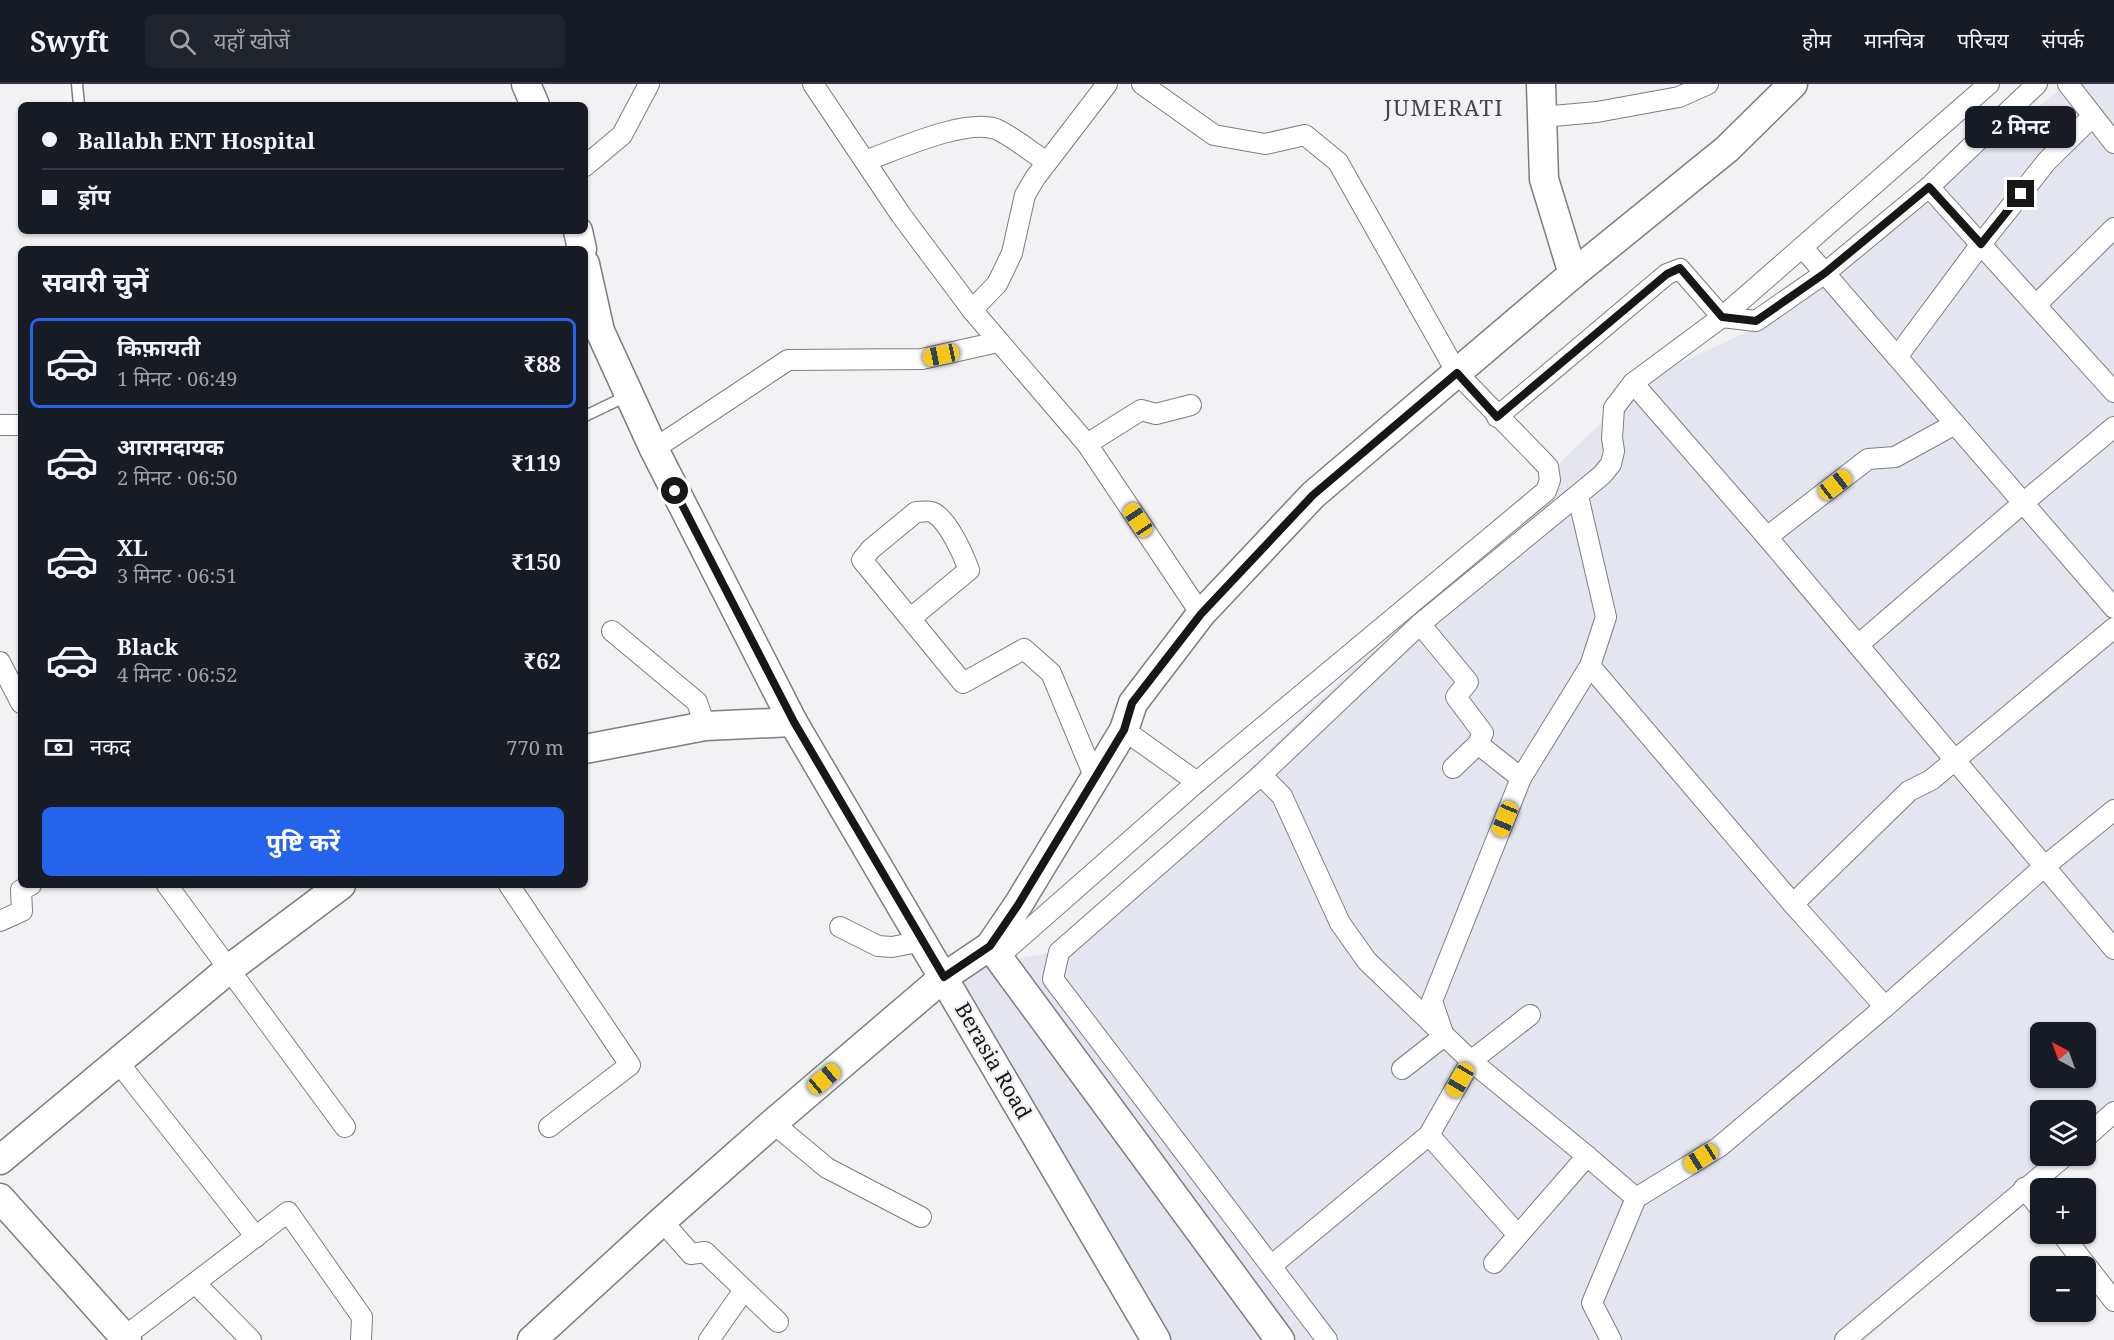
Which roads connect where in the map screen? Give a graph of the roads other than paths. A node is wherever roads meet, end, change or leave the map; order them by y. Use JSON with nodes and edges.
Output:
{"nodes":[{"id":1,"x":77,"y":84,"type":"edge"},
{"id":2,"x":526,"y":84,"type":"edge"},
{"id":3,"x":648,"y":84,"type":"edge"},
{"id":4,"x":813,"y":84,"type":"edge"},
{"id":5,"x":1107,"y":84,"type":"edge"},
{"id":6,"x":1540,"y":84,"type":"edge"},
{"id":7,"x":1708,"y":84,"type":"edge"},
{"id":8,"x":1793,"y":84,"type":"edge"},
{"id":9,"x":1989,"y":84,"type":"edge"},
{"id":10,"x":2037,"y":84,"type":"edge"},
{"id":11,"x":2068,"y":84,"type":"edge"},
{"id":12,"x":1146,"y":85,"type":"edge"},
{"id":13,"x":79,"y":102,"type":"edge"},
{"id":14,"x":534,"y":102,"type":"edge"},
{"id":15,"x":2093,"y":116,"type":"junction"},
{"id":16,"x":1542,"y":117,"type":"junction"},
{"id":17,"x":2114,"y":143,"type":"edge"},
{"id":18,"x":865,"y":161,"type":"junction"},
{"id":19,"x":1047,"y":162,"type":"junction"},
{"id":20,"x":588,"y":163,"type":"edge"},
{"id":21,"x":1929,"y":187,"type":"junction"},
{"id":22,"x":2114,"y":228,"type":"edge"},
{"id":23,"x":1981,"y":244,"type":"junction"},
{"id":24,"x":1803,"y":248,"type":"junction"},
{"id":25,"x":1825,"y":273,"type":"junction"},
{"id":26,"x":1573,"y":274,"type":"junction"},
{"id":27,"x":588,"y":277,"type":"edge"},
{"id":28,"x":2036,"y":305,"type":"junction"},
{"id":29,"x":972,"y":310,"type":"junction"},
{"id":30,"x":1722,"y":317,"type":"junction"},
{"id":31,"x":998,"y":342,"type":"junction"},
{"id":32,"x":1897,"y":357,"type":"junction"},
{"id":33,"x":1457,"y":373,"type":"junction"},
{"id":34,"x":1633,"y":383,"type":"junction"},
{"id":35,"x":2114,"y":392,"type":"edge"},
{"id":36,"x":629,"y":394,"type":"junction"},
{"id":37,"x":1191,"y":405,"type":"dead end"},
{"id":38,"x":588,"y":414,"type":"edge"},
{"id":39,"x":1497,"y":417,"type":"junction"},
{"id":40,"x":1955,"y":424,"type":"junction"},
{"id":41,"x":0,"y":425,"type":"edge"},
{"id":42,"x":18,"y":425,"type":"edge"},
{"id":43,"x":2114,"y":427,"type":"edge"},
{"id":44,"x":1088,"y":444,"type":"junction"},
{"id":45,"x":654,"y":449,"type":"junction"},
{"id":46,"x":1578,"y":496,"type":"junction"},
{"id":47,"x":2023,"y":502,"type":"junction"},
{"id":48,"x":1767,"y":537,"type":"junction"},
{"id":49,"x":2114,"y":608,"type":"edge"},
{"id":50,"x":1201,"y":614,"type":"junction"},
{"id":51,"x":911,"y":618,"type":"junction"},
{"id":52,"x":1420,"y":624,"type":"junction"},
{"id":53,"x":2114,"y":628,"type":"edge"},
{"id":54,"x":612,"y":631,"type":"dead end"},
{"id":55,"x":1857,"y":645,"type":"junction"},
{"id":56,"x":0,"y":662,"type":"edge"},
{"id":57,"x":1590,"y":666,"type":"junction"},
{"id":58,"x":18,"y":697,"type":"edge"},
{"id":59,"x":794,"y":722,"type":"junction"},
{"id":60,"x":705,"y":726,"type":"junction"},
{"id":61,"x":1124,"y":730,"type":"junction"},
{"id":62,"x":1478,"y":744,"type":"junction"},
{"id":63,"x":588,"y":748,"type":"edge"},
{"id":64,"x":1956,"y":760,"type":"junction"},
{"id":65,"x":1453,"y":768,"type":"dead end"},
{"id":66,"x":1261,"y":775,"type":"junction"},
{"id":67,"x":1094,"y":776,"type":"junction"},
{"id":68,"x":1521,"y":778,"type":"junction"},
{"id":69,"x":1197,"y":782,"type":"junction"},
{"id":70,"x":2114,"y":810,"type":"edge"},
{"id":71,"x":2045,"y":866,"type":"junction"},
{"id":72,"x":25,"y":888,"type":"edge"},
{"id":73,"x":169,"y":888,"type":"edge"},
{"id":74,"x":336,"y":888,"type":"edge"},
{"id":75,"x":511,"y":888,"type":"edge"},
{"id":76,"x":1793,"y":904,"type":"junction"},
{"id":77,"x":0,"y":921,"type":"edge"},
{"id":78,"x":840,"y":927,"type":"dead end"},
{"id":79,"x":923,"y":941,"type":"junction"},
{"id":80,"x":2114,"y":949,"type":"edge"},
{"id":81,"x":994,"y":952,"type":"junction"},
{"id":82,"x":229,"y":969,"type":"junction"},
{"id":83,"x":944,"y":977,"type":"junction"},
{"id":84,"x":1885,"y":1007,"type":"junction"},
{"id":85,"x":1530,"y":1015,"type":"dead end"},
{"id":86,"x":1444,"y":1036,"type":"junction"},
{"id":87,"x":1471,"y":1061,"type":"junction"},
{"id":88,"x":118,"y":1062,"type":"junction"},
{"id":89,"x":1402,"y":1069,"type":"dead end"},
{"id":90,"x":2114,"y":1112,"type":"edge"},
{"id":91,"x":773,"y":1123,"type":"junction"},
{"id":92,"x":549,"y":1126,"type":"dead end"},
{"id":93,"x":345,"y":1127,"type":"dead end"},
{"id":94,"x":2096,"y":1128,"type":"edge"},
{"id":95,"x":1429,"y":1135,"type":"junction"},
{"id":96,"x":1587,"y":1156,"type":"junction"},
{"id":97,"x":0,"y":1160,"type":"edge"},
{"id":98,"x":2052,"y":1166,"type":"edge"},
{"id":99,"x":2024,"y":1188,"type":"junction"},
{"id":100,"x":2030,"y":1196,"type":"edge"},
{"id":101,"x":0,"y":1198,"type":"edge"},
{"id":102,"x":1635,"y":1198,"type":"junction"},
{"id":103,"x":921,"y":1217,"type":"dead end"},
{"id":104,"x":662,"y":1221,"type":"junction"},
{"id":105,"x":1518,"y":1235,"type":"junction"},
{"id":106,"x":256,"y":1236,"type":"junction"},
{"id":107,"x":2070,"y":1244,"type":"edge"},
{"id":108,"x":1494,"y":1263,"type":"dead end"},
{"id":109,"x":1270,"y":1266,"type":"junction"},
{"id":110,"x":195,"y":1283,"type":"junction"},
{"id":111,"x":744,"y":1290,"type":"junction"},
{"id":112,"x":2114,"y":1301,"type":"edge"},
{"id":113,"x":778,"y":1322,"type":"dead end"},
{"id":114,"x":125,"y":1338,"type":"edge"},
{"id":115,"x":251,"y":1340,"type":"edge"},
{"id":116,"x":361,"y":1340,"type":"edge"},
{"id":117,"x":532,"y":1340,"type":"edge"},
{"id":118,"x":709,"y":1340,"type":"edge"},
{"id":119,"x":1156,"y":1340,"type":"edge"},
{"id":120,"x":1280,"y":1340,"type":"edge"},
{"id":121,"x":1327,"y":1340,"type":"edge"},
{"id":122,"x":1611,"y":1340,"type":"edge"},
{"id":123,"x":1845,"y":1340,"type":"edge"}],
"edges":[{"from":1,"to":13,"type":"lane"},
{"from":2,"to":14,"type":"street"},
{"from":3,"to":20,"type":"street"},
{"from":4,"to":18,"type":"street"},
{"from":5,"to":19,"type":"street"},
{"from":6,"to":16,"type":"street"},
{"from":7,"to":16,"type":"street"},
{"from":8,"to":26,"type":"street"},
{"from":9,"to":24,"type":"street"},
{"from":10,"to":21,"type":"street"},
{"from":11,"to":15,"type":"street"},
{"from":12,"to":33,"type":"street"},
{"from":15,"to":17,"type":"street"},
{"from":15,"to":23,"type":"street"},
{"from":16,"to":26,"type":"street"},
{"from":18,"to":19,"type":"street"},
{"from":18,"to":29,"type":"street"},
{"from":19,"to":29,"type":"street"},
{"from":21,"to":23,"type":"street"},
{"from":21,"to":25,"type":"street"},
{"from":22,"to":28,"type":"street"},
{"from":23,"to":28,"type":"street"},
{"from":23,"to":32,"type":"street"},
{"from":24,"to":25,"type":"street"},
{"from":24,"to":30,"type":"street"},
{"from":25,"to":30,"type":"street"},
{"from":25,"to":32,"type":"street"},
{"from":26,"to":33,"type":"street"},
{"from":27,"to":36,"type":"street","name":"Berasia Road"},
{"from":28,"to":35,"type":"street"},
{"from":29,"to":31,"type":"street"},
{"from":30,"to":34,"type":"street"},
{"from":30,"to":39,"type":"street"},
{"from":31,"to":44,"type":"street"},
{"from":31,"to":45,"type":"street"},
{"from":32,"to":40,"type":"street"},
{"from":33,"to":39,"type":"street"},
{"from":33,"to":50,"type":"street"},
{"from":34,"to":46,"type":"street"},
{"from":34,"to":48,"type":"street"},
{"from":36,"to":38,"type":"lane"},
{"from":36,"to":45,"type":"street","name":"Berasia Road"},
{"from":37,"to":44,"type":"street"},
{"from":39,"to":69,"type":"street"},
{"from":40,"to":47,"type":"street"},
{"from":40,"to":48,"type":"street"},
{"from":41,"to":42,"type":"street"},
{"from":43,"to":47,"type":"street"},
{"from":44,"to":50,"type":"street"},
{"from":45,"to":59,"type":"street","name":"Berasia Road"},
{"from":46,"to":52,"type":"street"},
{"from":46,"to":57,"type":"street"},
{"from":47,"to":49,"type":"street"},
{"from":47,"to":55,"type":"street"},
{"from":48,"to":55,"type":"street"},
{"from":50,"to":61,"type":"street"},
{"from":51,"to":51,"type":"street"},
{"from":51,"to":67,"type":"street"},
{"from":52,"to":62,"type":"street"},
{"from":52,"to":66,"type":"street"},
{"from":53,"to":64,"type":"street"},
{"from":54,"to":60,"type":"street"},
{"from":55,"to":64,"type":"street"},
{"from":56,"to":58,"type":"street"},
{"from":57,"to":68,"type":"street"},
{"from":57,"to":76,"type":"street"},
{"from":59,"to":60,"type":"street"},
{"from":59,"to":79,"type":"street","name":"Berasia Road"},
{"from":60,"to":63,"type":"street"},
{"from":61,"to":67,"type":"street"},
{"from":61,"to":69,"type":"street"},
{"from":62,"to":65,"type":"street"},
{"from":62,"to":68,"type":"street"},
{"from":64,"to":71,"type":"street"},
{"from":64,"to":76,"type":"street"},
{"from":66,"to":86,"type":"street"},
{"from":66,"to":109,"type":"street"},
{"from":67,"to":81,"type":"street"},
{"from":68,"to":86,"type":"street"},
{"from":69,"to":81,"type":"street"},
{"from":70,"to":71,"type":"street"},
{"from":71,"to":80,"type":"street"},
{"from":71,"to":84,"type":"street"},
{"from":72,"to":77,"type":"street"},
{"from":73,"to":82,"type":"street"},
{"from":74,"to":82,"type":"street"},
{"from":75,"to":92,"type":"street"},
{"from":76,"to":84,"type":"street"},
{"from":78,"to":79,"type":"street"},
{"from":79,"to":83,"type":"street","name":"Berasia Road"},
{"from":81,"to":83,"type":"street"},
{"from":81,"to":120,"type":"street"},
{"from":82,"to":88,"type":"street"},
{"from":82,"to":93,"type":"street"},
{"from":83,"to":91,"type":"street"},
{"from":83,"to":119,"type":"street","name":"Berasia Road"},
{"from":84,"to":102,"type":"street"},
{"from":85,"to":87,"type":"street"},
{"from":86,"to":87,"type":"street"},
{"from":86,"to":89,"type":"street"},
{"from":87,"to":95,"type":"street"},
{"from":87,"to":96,"type":"street"},
{"from":88,"to":97,"type":"street"},
{"from":88,"to":106,"type":"street"},
{"from":90,"to":94,"type":"street"},
{"from":91,"to":103,"type":"street"},
{"from":91,"to":104,"type":"street"},
{"from":95,"to":105,"type":"street"},
{"from":95,"to":109,"type":"street"},
{"from":96,"to":102,"type":"street"},
{"from":96,"to":105,"type":"street"},
{"from":98,"to":99,"type":"street"},
{"from":99,"to":100,"type":"street"},
{"from":99,"to":123,"type":"street"},
{"from":101,"to":114,"type":"street"},
{"from":102,"to":122,"type":"street"},
{"from":104,"to":111,"type":"street"},
{"from":104,"to":117,"type":"street"},
{"from":105,"to":108,"type":"street"},
{"from":106,"to":110,"type":"street"},
{"from":106,"to":116,"type":"street"},
{"from":107,"to":112,"type":"street"},
{"from":109,"to":121,"type":"street"},
{"from":110,"to":114,"type":"street"},
{"from":110,"to":115,"type":"street"},
{"from":111,"to":113,"type":"street"},
{"from":111,"to":118,"type":"street"}]}
